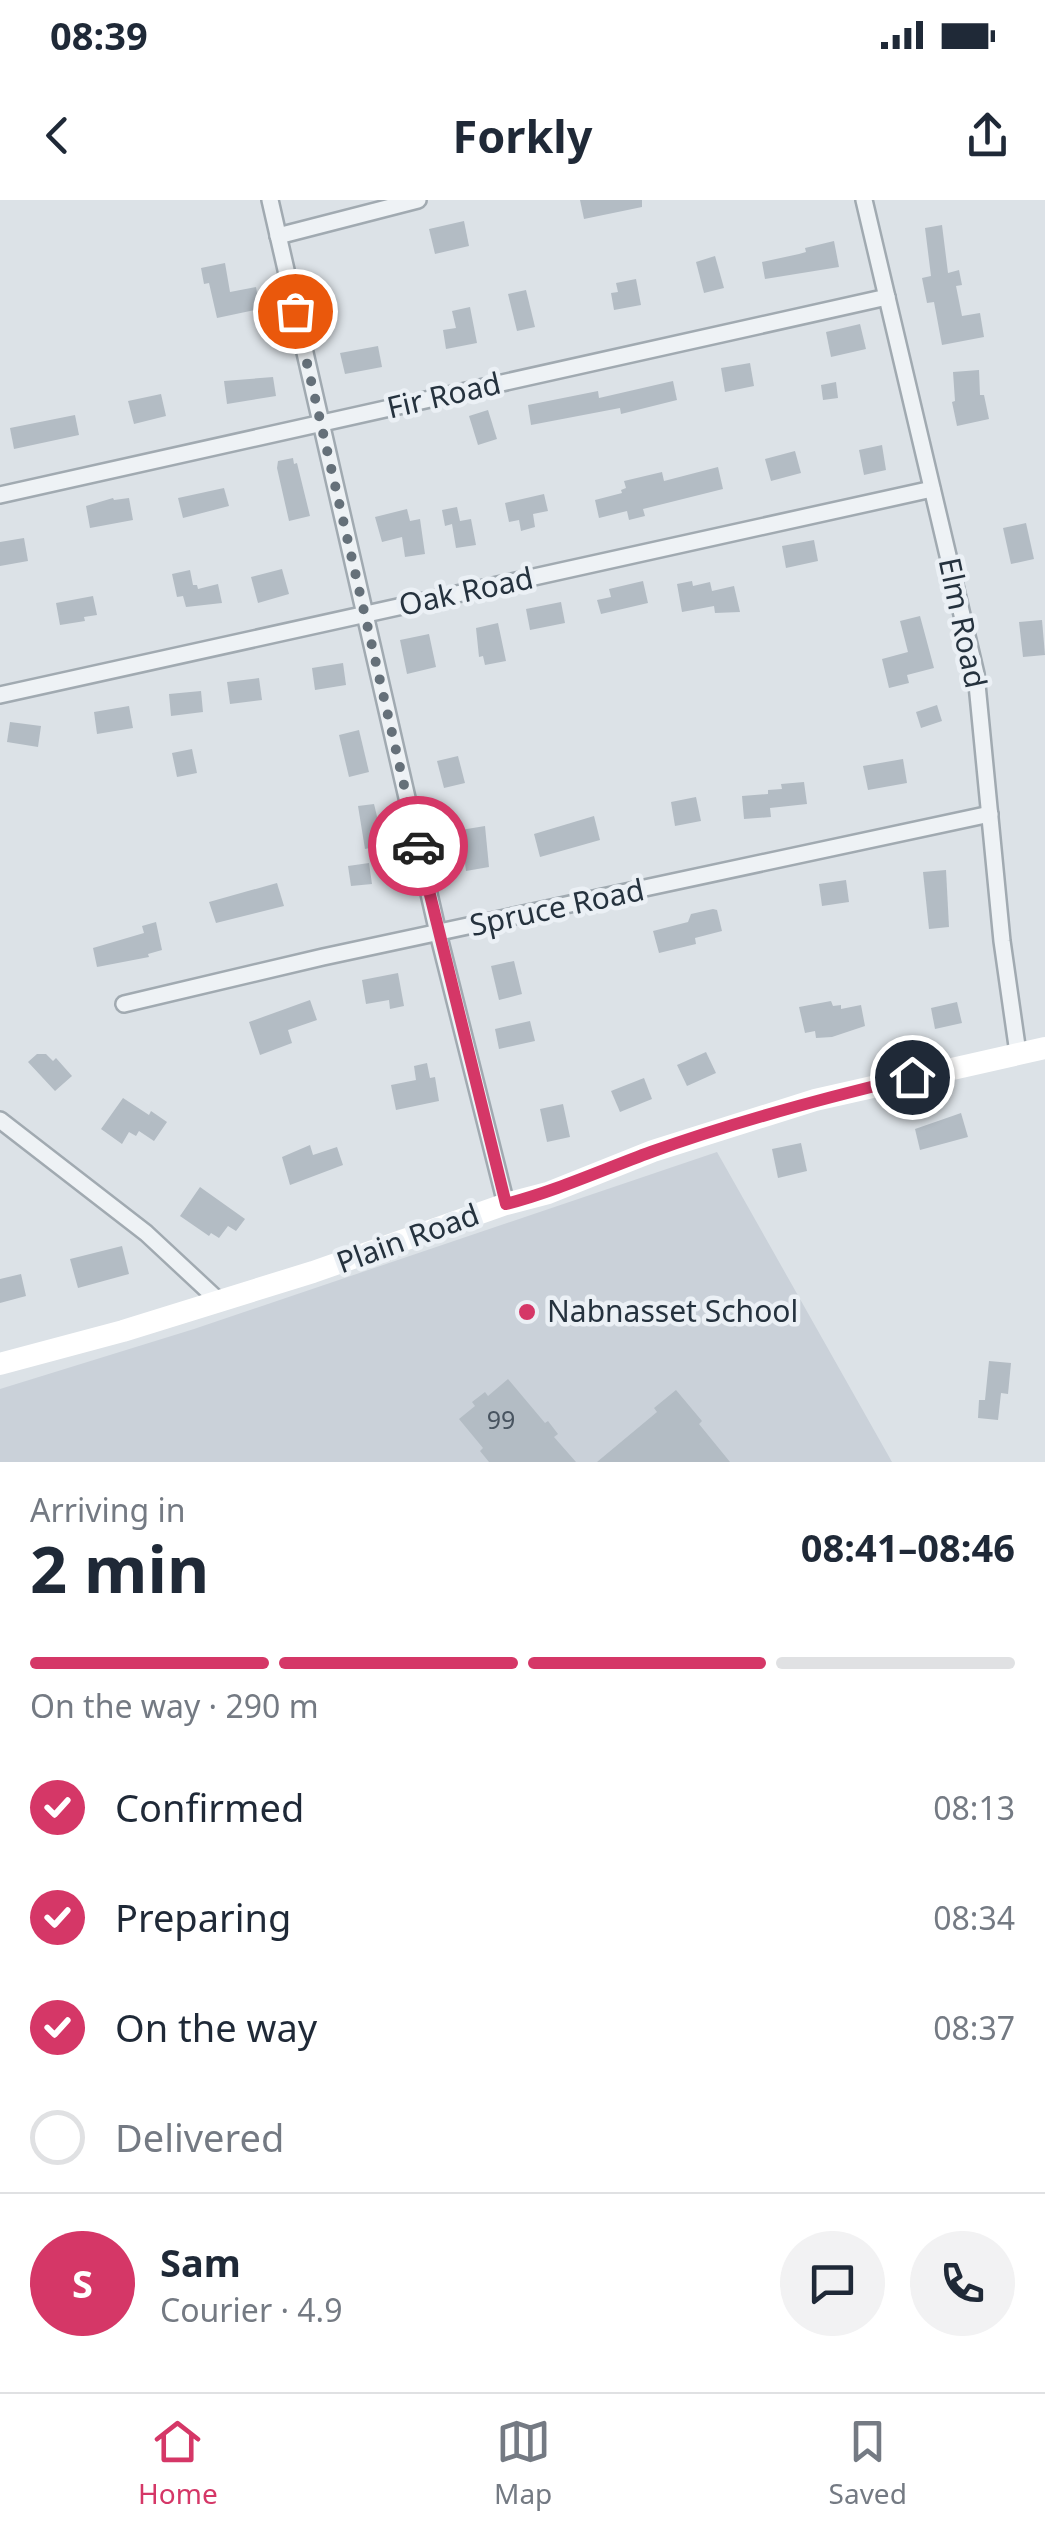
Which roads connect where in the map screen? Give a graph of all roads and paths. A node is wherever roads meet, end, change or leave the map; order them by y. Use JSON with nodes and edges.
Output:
{"nodes":[{"id":1,"x":270,"y":200,"type":"edge"},
{"id":2,"x":418,"y":200,"type":"edge"},
{"id":3,"x":864,"y":200,"type":"edge"},
{"id":4,"x":278,"y":236,"type":"junction"},
{"id":5,"x":888,"y":297,"type":"junction"},
{"id":6,"x":321,"y":424,"type":"junction"},
{"id":7,"x":932,"y":489,"type":"junction"},
{"id":8,"x":0,"y":495,"type":"edge"},
{"id":9,"x":365,"y":614,"type":"junction"},
{"id":10,"x":0,"y":695,"type":"edge"},
{"id":11,"x":990,"y":814,"type":"junction"},
{"id":12,"x":438,"y":933,"type":"junction"},
{"id":13,"x":124,"y":1004,"type":"dead end"},
{"id":14,"x":1045,"y":1048,"type":"edge"},
{"id":15,"x":1018,"y":1053,"type":"junction"},
{"id":16,"x":0,"y":1120,"type":"edge"},
{"id":17,"x":506,"y":1204,"type":"junction"},
{"id":18,"x":219,"y":1301,"type":"junction"},
{"id":19,"x":0,"y":1364,"type":"edge"}],
"edges":[{"from":1,"to":4,"type":"street"},
{"from":2,"to":4,"type":"street"},
{"from":3,"to":5,"type":"street","name":"Elm Road"},
{"from":4,"to":6,"type":"street"},
{"from":5,"to":6,"type":"street","name":"Fir Road"},
{"from":5,"to":7,"type":"street","name":"Elm Road"},
{"from":6,"to":8,"type":"street","name":"Fir Road"},
{"from":6,"to":9,"type":"street"},
{"from":7,"to":9,"type":"street","name":"Oak Road"},
{"from":7,"to":11,"type":"street","name":"Elm Road"},
{"from":9,"to":10,"type":"street","name":"Oak Road"},
{"from":9,"to":12,"type":"street"},
{"from":11,"to":12,"type":"street","name":"Spruce Road"},
{"from":11,"to":15,"type":"street","name":"Elm Road"},
{"from":12,"to":13,"type":"street","name":"Spruce Road"},
{"from":12,"to":17,"type":"street"},
{"from":14,"to":15,"type":"main road","name":"Plain Road"},
{"from":15,"to":17,"type":"main road","name":"Plain Road"},
{"from":16,"to":18,"type":"street"},
{"from":17,"to":18,"type":"main road","name":"Plain Road"},
{"from":18,"to":19,"type":"main road","name":"Plain Road"}]}
